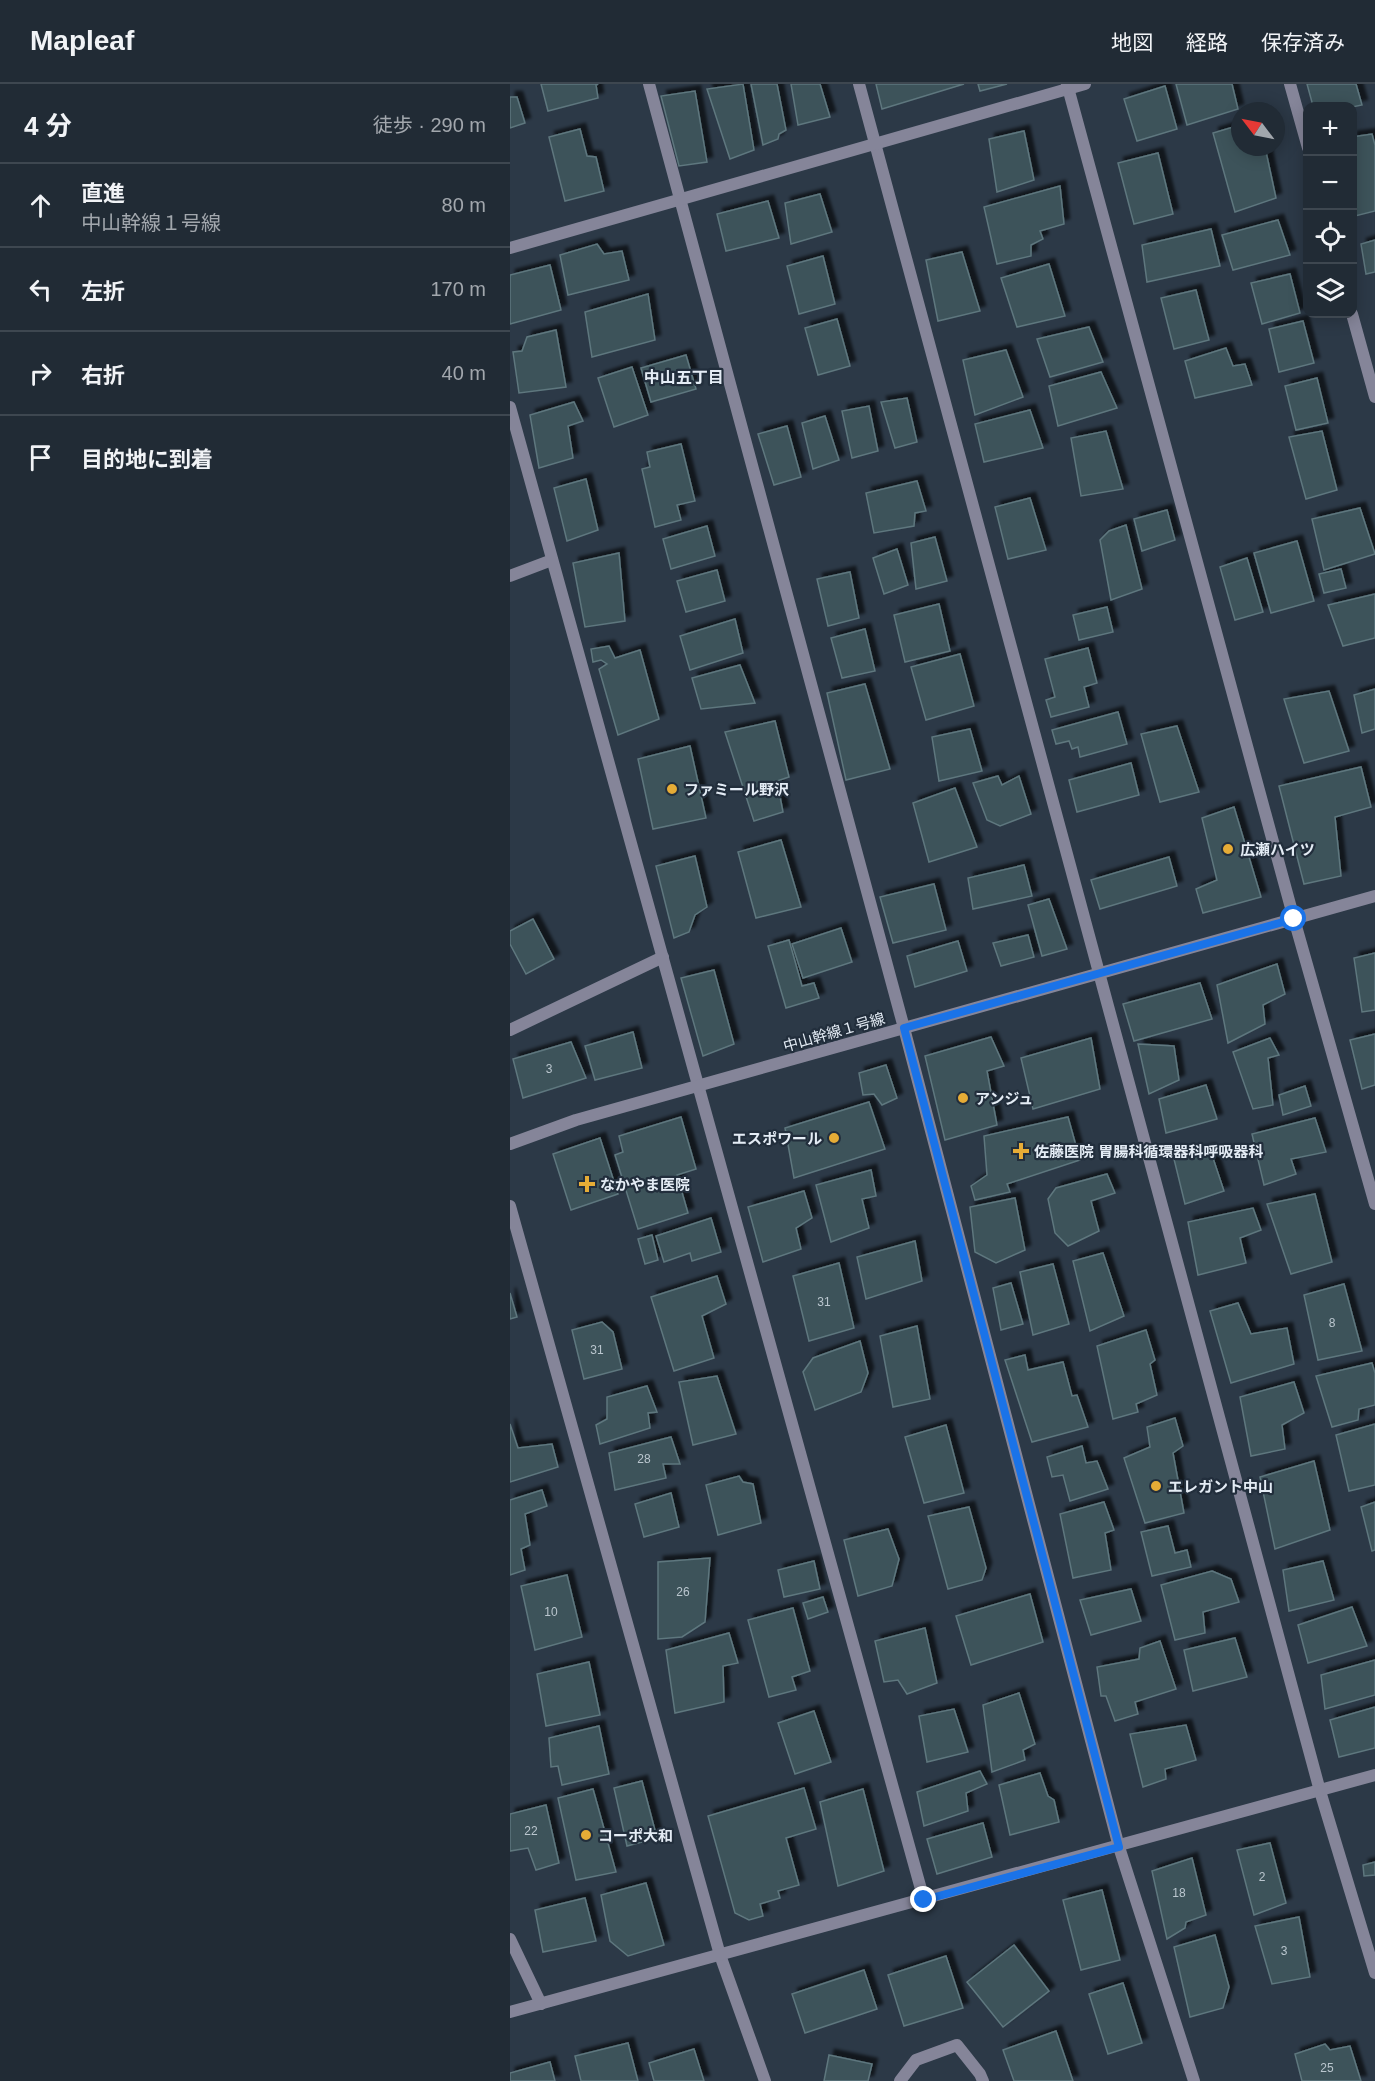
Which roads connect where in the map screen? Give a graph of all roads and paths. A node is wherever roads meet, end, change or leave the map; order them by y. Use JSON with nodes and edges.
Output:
{"nodes":[{"id":1,"x":649,"y":84,"type":"edge"},
{"id":2,"x":858,"y":84,"type":"edge"},
{"id":3,"x":1085,"y":84,"type":"edge"},
{"id":4,"x":1290,"y":84,"type":"edge"},
{"id":5,"x":1067,"y":86,"type":"edge"},
{"id":6,"x":1303,"y":130,"type":"edge"},
{"id":7,"x":875,"y":144,"type":"junction"},
{"id":8,"x":680,"y":199,"type":"junction"},
{"id":9,"x":510,"y":248,"type":"edge"},
{"id":10,"x":1353,"y":318,"type":"edge"},
{"id":11,"x":1375,"y":397,"type":"edge"},
{"id":12,"x":510,"y":407,"type":"edge"},
{"id":13,"x":552,"y":560,"type":"junction"},
{"id":14,"x":510,"y":576,"type":"edge"},
{"id":15,"x":1375,"y":896,"type":"edge"},
{"id":16,"x":1294,"y":919,"type":"junction"},
{"id":17,"x":663,"y":957,"type":"junction"},
{"id":18,"x":1101,"y":973,"type":"junction"},
{"id":19,"x":904,"y":1028,"type":"junction"},
{"id":20,"x":510,"y":1030,"type":"edge"},
{"id":21,"x":698,"y":1085,"type":"junction"},
{"id":22,"x":510,"y":1144,"type":"edge"},
{"id":23,"x":1375,"y":1204,"type":"edge"},
{"id":24,"x":510,"y":1206,"type":"edge"},
{"id":25,"x":1375,"y":1775,"type":"edge"},
{"id":26,"x":1320,"y":1791,"type":"junction"},
{"id":27,"x":1119,"y":1847,"type":"junction"},
{"id":28,"x":924,"y":1900,"type":"junction"},
{"id":29,"x":510,"y":1939,"type":"edge"},
{"id":30,"x":720,"y":1955,"type":"junction"},
{"id":31,"x":1375,"y":1973,"type":"edge"},
{"id":32,"x":541,"y":2004,"type":"junction"},
{"id":33,"x":510,"y":2012,"type":"edge"},
{"id":34,"x":765,"y":2081,"type":"edge"},
{"id":35,"x":900,"y":2081,"type":"edge"},
{"id":36,"x":983,"y":2081,"type":"edge"},
{"id":37,"x":1194,"y":2081,"type":"edge"}],
"edges":[{"from":1,"to":8,"type":"street"},
{"from":2,"to":7,"type":"street"},
{"from":3,"to":5,"type":"street"},
{"from":4,"to":6,"type":"street"},
{"from":5,"to":7,"type":"street"},
{"from":5,"to":16,"type":"street"},
{"from":7,"to":8,"type":"street"},
{"from":7,"to":18,"type":"street"},
{"from":8,"to":9,"type":"street"},
{"from":8,"to":19,"type":"street"},
{"from":10,"to":11,"type":"street"},
{"from":12,"to":13,"type":"street"},
{"from":13,"to":14,"type":"street"},
{"from":13,"to":17,"type":"street"},
{"from":15,"to":16,"type":"street","name":"中山幹線１号線"},
{"from":16,"to":18,"type":"street","name":"中山幹線１号線"},
{"from":16,"to":23,"type":"street"},
{"from":17,"to":20,"type":"street"},
{"from":17,"to":21,"type":"street"},
{"from":18,"to":19,"type":"street","name":"中山幹線１号線"},
{"from":18,"to":26,"type":"street"},
{"from":19,"to":21,"type":"street","name":"中山幹線１号線"},
{"from":19,"to":27,"type":"street"},
{"from":21,"to":22,"type":"street","name":"中山幹線１号線"},
{"from":21,"to":28,"type":"street"},
{"from":24,"to":30,"type":"street"},
{"from":25,"to":26,"type":"street"},
{"from":26,"to":27,"type":"street"},
{"from":26,"to":31,"type":"street"},
{"from":27,"to":28,"type":"street"},
{"from":27,"to":37,"type":"street"},
{"from":28,"to":30,"type":"street"},
{"from":29,"to":32,"type":"street"},
{"from":30,"to":32,"type":"street"},
{"from":30,"to":34,"type":"street"},
{"from":32,"to":33,"type":"street"},
{"from":35,"to":36,"type":"street"}]}
